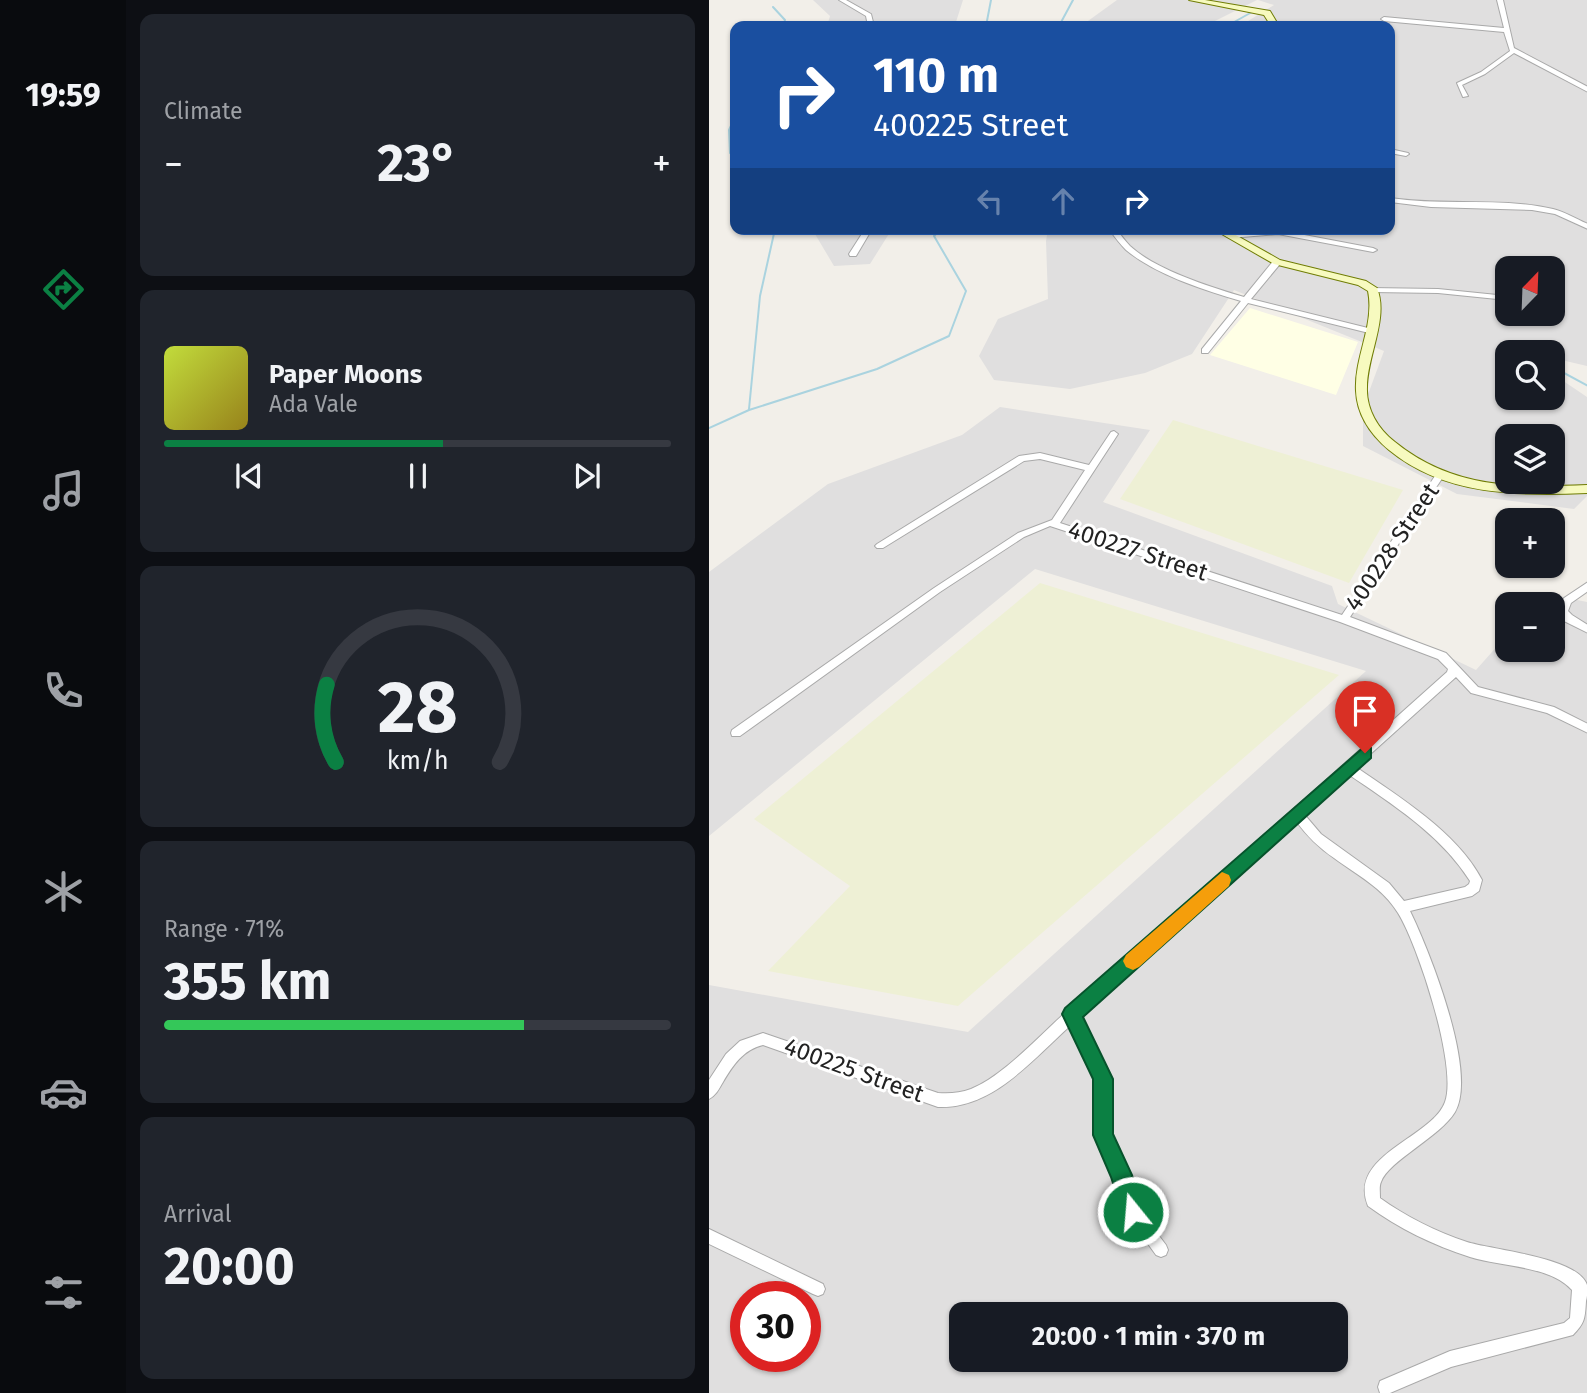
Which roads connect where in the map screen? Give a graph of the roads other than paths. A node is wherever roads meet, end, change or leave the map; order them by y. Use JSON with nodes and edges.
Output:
{"nodes":[{"id":1,"x":842,"y":0,"type":"edge"},
{"id":2,"x":1193,"y":0,"type":"edge"},
{"id":3,"x":1500,"y":0,"type":"edge"},
{"id":4,"x":1384,"y":19,"type":"dead end"},
{"id":5,"x":870,"y":21,"type":"edge"},
{"id":6,"x":1273,"y":21,"type":"edge"},
{"id":7,"x":1505,"y":30,"type":"junction"},
{"id":8,"x":1513,"y":51,"type":"junction"},
{"id":9,"x":1587,"y":90,"type":"edge"},
{"id":10,"x":1465,"y":96,"type":"dead end"},
{"id":11,"x":1395,"y":152,"type":"edge"},
{"id":12,"x":1406,"y":154,"type":"dead end"},
{"id":13,"x":1395,"y":201,"type":"edge"},
{"id":14,"x":1587,"y":228,"type":"edge"},
{"id":15,"x":865,"y":235,"type":"edge"},
{"id":16,"x":1118,"y":235,"type":"edge"},
{"id":17,"x":1236,"y":235,"type":"edge"},
{"id":18,"x":1297,"y":235,"type":"edge"},
{"id":19,"x":1230,"y":236,"type":"joint"},
{"id":20,"x":1373,"y":250,"type":"dead end"},
{"id":21,"x":853,"y":254,"type":"dead end"},
{"id":22,"x":1277,"y":262,"type":"junction"},
{"id":23,"x":1373,"y":290,"type":"junction"},
{"id":24,"x":1495,"y":297,"type":"edge"},
{"id":25,"x":1244,"y":301,"type":"junction"},
{"id":26,"x":1369,"y":331,"type":"junction"},
{"id":27,"x":1205,"y":351,"type":"dead end"},
{"id":28,"x":1114,"y":435,"type":"dead end"},
{"id":29,"x":1091,"y":468,"type":"junction"},
{"id":30,"x":1440,"y":475,"type":"junction"},
{"id":31,"x":1587,"y":489,"type":"edge"},
{"id":32,"x":1054,"y":524,"type":"junction"},
{"id":33,"x":880,"y":546,"type":"dead end"},
{"id":34,"x":1587,"y":584,"type":"edge"},
{"id":35,"x":1344,"y":619,"type":"junction"},
{"id":36,"x":1587,"y":630,"type":"edge"},
{"id":37,"x":1452,"y":669,"type":"junction"},
{"id":38,"x":1587,"y":729,"type":"edge"},
{"id":39,"x":736,"y":733,"type":"dead end"},
{"id":40,"x":1348,"y":768,"type":"junction"},
{"id":41,"x":1296,"y":813,"type":"junction"},
{"id":42,"x":1403,"y":907,"type":"junction"},
{"id":43,"x":1071,"y":1014,"type":"junction"},
{"id":44,"x":709,"y":1092,"type":"edge"},
{"id":45,"x":709,"y":1236,"type":"edge"},
{"id":46,"x":1161,"y":1250,"type":"dead end"},
{"id":47,"x":802,"y":1281,"type":"edge"},
{"id":48,"x":1386,"y":1387,"type":"dead end"}],
"edges":[{"from":1,"to":5,"type":"street"},
{"from":2,"to":6,"type":"street"},
{"from":3,"to":7,"type":"street"},
{"from":4,"to":7,"type":"street"},
{"from":7,"to":8,"type":"street"},
{"from":8,"to":9,"type":"street"},
{"from":8,"to":10,"type":"street"},
{"from":11,"to":12,"type":"street"},
{"from":13,"to":14,"type":"street"},
{"from":15,"to":21,"type":"street"},
{"from":16,"to":25,"type":"street"},
{"from":17,"to":19,"type":"street"},
{"from":18,"to":20,"type":"street"},
{"from":19,"to":22,"type":"street"},
{"from":22,"to":23,"type":"street"},
{"from":22,"to":25,"type":"street"},
{"from":23,"to":24,"type":"street"},
{"from":23,"to":26,"type":"street"},
{"from":25,"to":26,"type":"street"},
{"from":25,"to":27,"type":"street"},
{"from":26,"to":30,"type":"street"},
{"from":28,"to":29,"type":"street"},
{"from":29,"to":32,"type":"street"},
{"from":29,"to":33,"type":"street"},
{"from":30,"to":31,"type":"street"},
{"from":30,"to":35,"type":"street","name":"400228 Street"},
{"from":32,"to":35,"type":"street","name":"400227 Street"},
{"from":32,"to":39,"type":"street","name":"400227 Street"},
{"from":34,"to":36,"type":"street"},
{"from":35,"to":37,"type":"street","name":"400227 Street"},
{"from":37,"to":38,"type":"street","name":"400227 Street"},
{"from":37,"to":40,"type":"street","name":"400225 Street"},
{"from":40,"to":41,"type":"street","name":"400225 Street"},
{"from":40,"to":42,"type":"street"},
{"from":41,"to":42,"type":"street"},
{"from":41,"to":43,"type":"street","name":"400225 Street"},
{"from":42,"to":48,"type":"street"},
{"from":43,"to":44,"type":"street","name":"400225 Street"},
{"from":43,"to":46,"type":"street"},
{"from":45,"to":47,"type":"street"}]}
